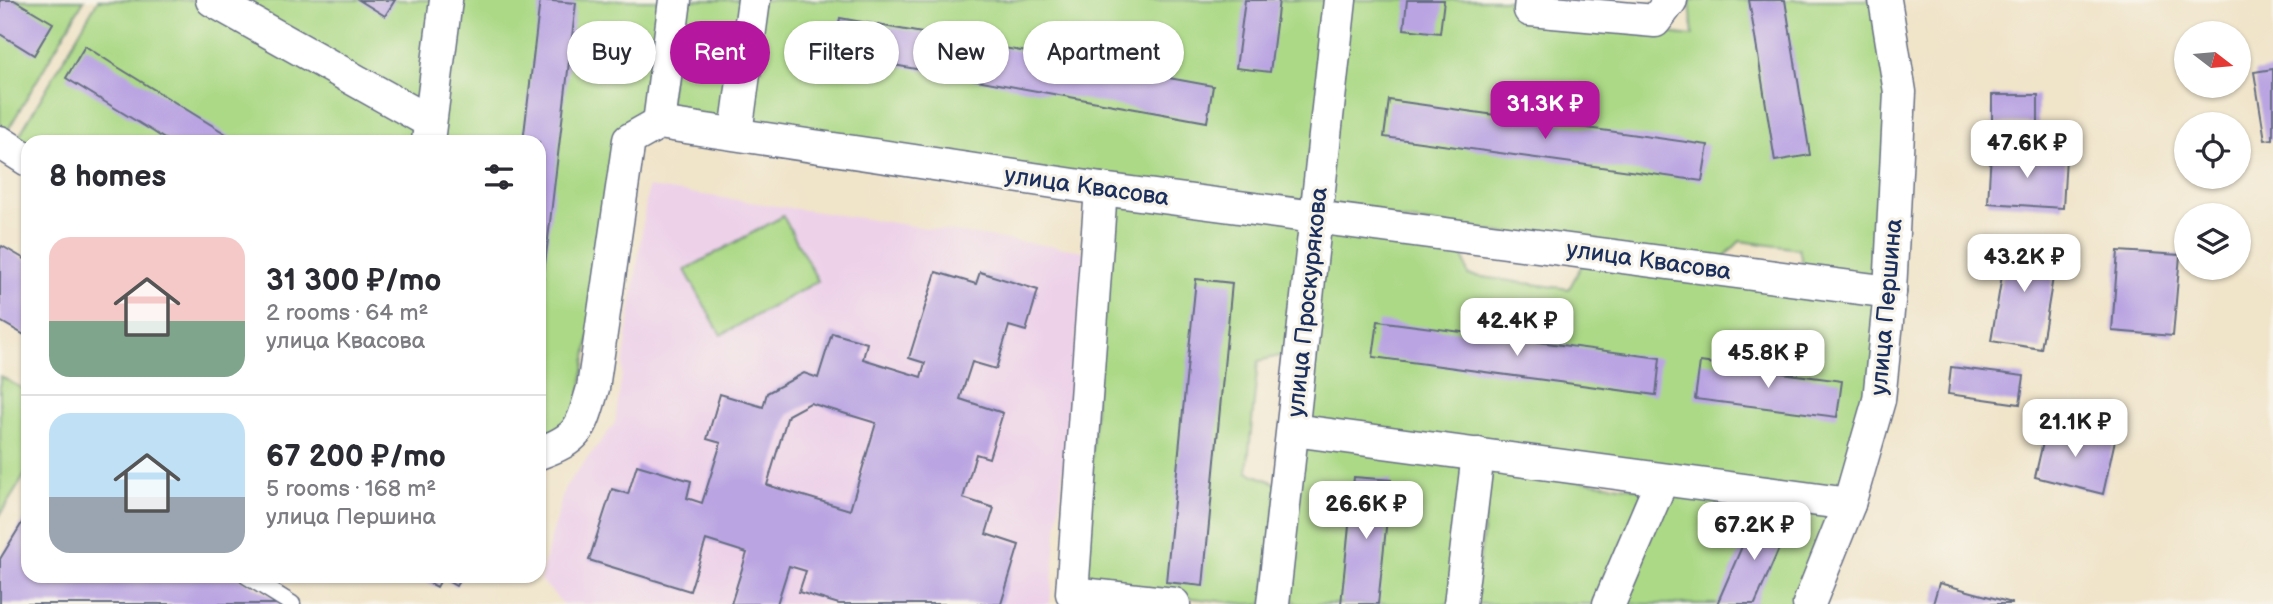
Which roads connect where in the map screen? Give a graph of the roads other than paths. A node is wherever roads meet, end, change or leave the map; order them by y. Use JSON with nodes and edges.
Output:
{"nodes":[{"id":1,"x":212,"y":0,"type":"edge"},
{"id":2,"x":446,"y":0,"type":"edge"},
{"id":3,"x":675,"y":0,"type":"edge"},
{"id":4,"x":754,"y":0,"type":"edge"},
{"id":5,"x":1340,"y":0,"type":"edge"},
{"id":6,"x":1531,"y":0,"type":"edge"},
{"id":7,"x":1671,"y":0,"type":"edge"},
{"id":8,"x":1885,"y":0,"type":"edge"},
{"id":9,"x":659,"y":122,"type":"junction"},
{"id":10,"x":429,"y":132,"type":"edge"},
{"id":11,"x":736,"y":133,"type":"junction"},
{"id":12,"x":0,"y":142,"type":"edge"},
{"id":13,"x":21,"y":156,"type":"edge"},
{"id":14,"x":1101,"y":189,"type":"junction"},
{"id":15,"x":1316,"y":216,"type":"junction"},
{"id":16,"x":1890,"y":292,"type":"junction"},
{"id":17,"x":1293,"y":430,"type":"junction"},
{"id":18,"x":546,"y":451,"type":"edge"},
{"id":19,"x":1478,"y":454,"type":"junction"},
{"id":20,"x":1661,"y":480,"type":"junction"},
{"id":21,"x":1849,"y":505,"type":"junction"},
{"id":22,"x":258,"y":583,"type":"edge"},
{"id":23,"x":292,"y":604,"type":"edge"},
{"id":24,"x":1174,"y":604,"type":"edge"},
{"id":25,"x":1273,"y":604,"type":"edge"},
{"id":26,"x":1460,"y":604,"type":"edge"},
{"id":27,"x":1609,"y":604,"type":"edge"},
{"id":28,"x":1809,"y":604,"type":"edge"}],
"edges":[{"from":1,"to":10,"type":"street"},
{"from":2,"to":10,"type":"street"},
{"from":3,"to":9,"type":"street"},
{"from":4,"to":11,"type":"street"},
{"from":5,"to":15,"type":"street","name":"улица Проскурякова"},
{"from":6,"to":7,"type":"street"},
{"from":8,"to":16,"type":"street","name":"улица Першина"},
{"from":9,"to":11,"type":"street","name":"улица Квасова"},
{"from":9,"to":18,"type":"street"},
{"from":11,"to":14,"type":"street","name":"улица Квасова"},
{"from":12,"to":13,"type":"street"},
{"from":14,"to":15,"type":"street","name":"улица Квасова"},
{"from":14,"to":24,"type":"street"},
{"from":15,"to":16,"type":"street","name":"улица Квасова"},
{"from":15,"to":17,"type":"street","name":"улица Проскурякова"},
{"from":16,"to":21,"type":"street","name":"улица Першина"},
{"from":17,"to":19,"type":"street"},
{"from":17,"to":25,"type":"street","name":"улица Проскурякова"},
{"from":19,"to":20,"type":"street"},
{"from":19,"to":26,"type":"street"},
{"from":20,"to":21,"type":"street"},
{"from":20,"to":27,"type":"street"},
{"from":21,"to":28,"type":"street","name":"улица Першина"},
{"from":22,"to":23,"type":"lane"}]}
